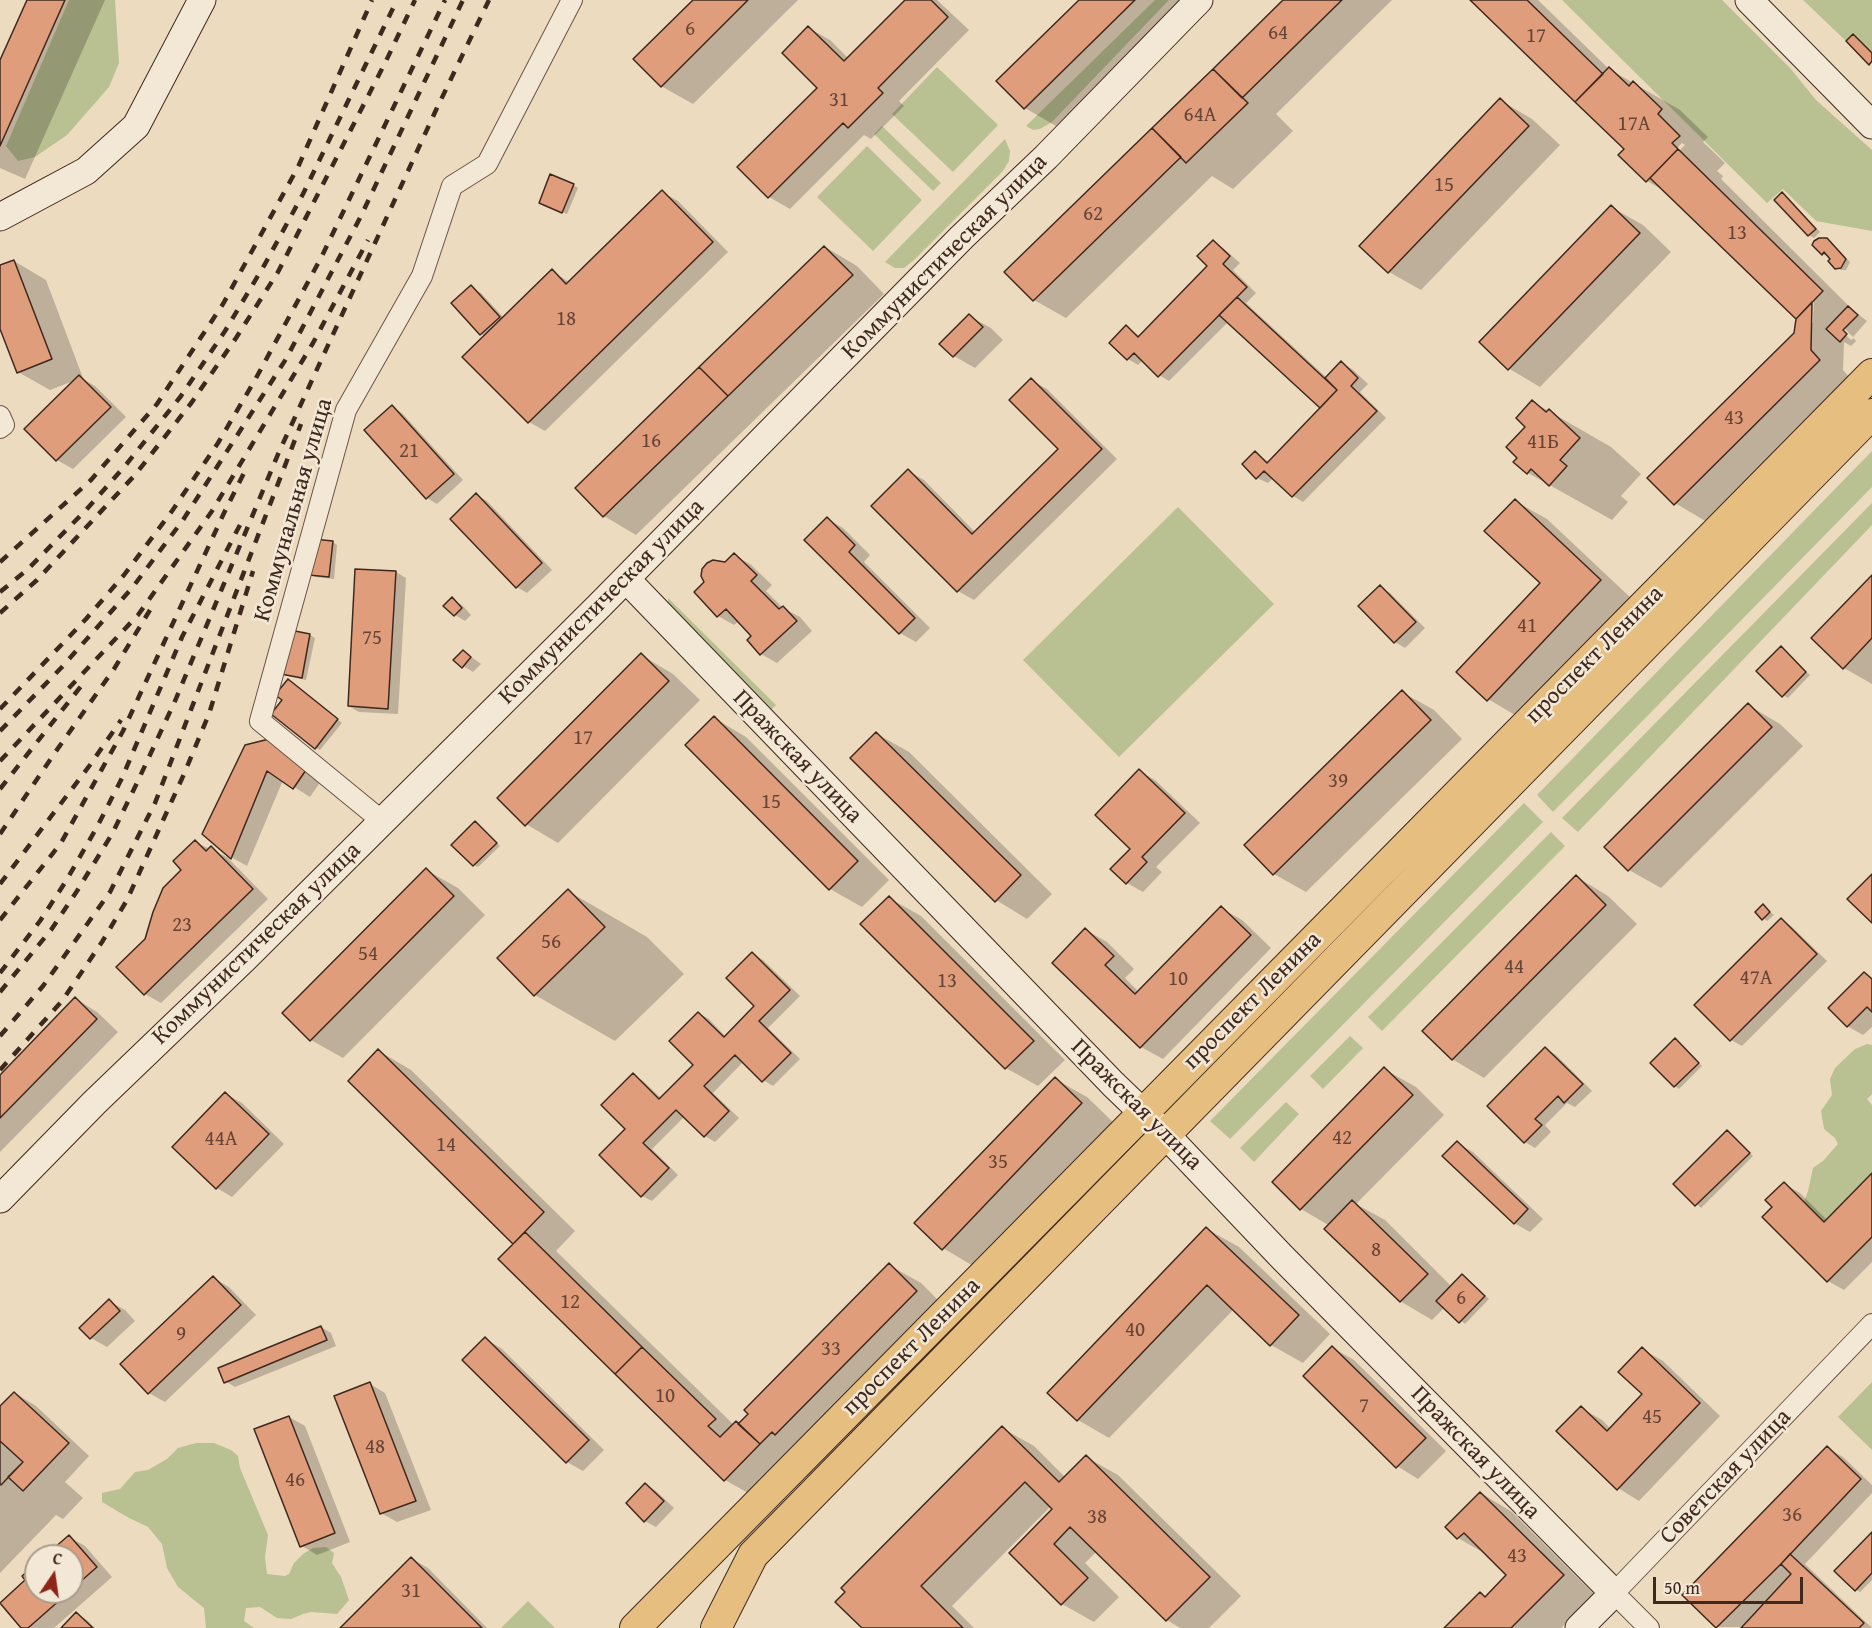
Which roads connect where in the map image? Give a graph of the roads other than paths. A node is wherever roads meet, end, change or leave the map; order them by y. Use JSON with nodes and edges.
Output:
{"nodes":[{"id":1,"x":202,"y":0,"type":"edge"},
{"id":2,"x":572,"y":0,"type":"edge"},
{"id":3,"x":1199,"y":0,"type":"edge"},
{"id":4,"x":1749,"y":0,"type":"edge"},
{"id":5,"x":1872,"y":125,"type":"edge"},
{"id":6,"x":0,"y":218,"type":"edge"},
{"id":7,"x":1872,"y":374,"type":"edge"},
{"id":8,"x":1872,"y":414,"type":"edge"},
{"id":9,"x":0,"y":416,"type":"edge"},
{"id":10,"x":0,"y":428,"type":"edge"},
{"id":11,"x":626,"y":579,"type":"junction"},
{"id":12,"x":382,"y":821,"type":"junction"},
{"id":13,"x":1142,"y":1113,"type":"junction"},
{"id":14,"x":1165,"y":1134,"type":"junction"},
{"id":15,"x":0,"y":1199,"type":"edge"},
{"id":16,"x":1872,"y":1324,"type":"edge"},
{"id":17,"x":729,"y":1532,"type":"junction"},
{"id":18,"x":753,"y":1554,"type":"junction"},
{"id":19,"x":1614,"y":1593,"type":"junction"},
{"id":20,"x":635,"y":1628,"type":"edge"},
{"id":21,"x":716,"y":1628,"type":"edge"},
{"id":22,"x":1579,"y":1628,"type":"edge"},
{"id":23,"x":1649,"y":1628,"type":"edge"}],
"edges":[{"from":1,"to":6,"type":"main road"},
{"from":2,"to":12,"type":"street","name":"Коммунальная улица"},
{"from":3,"to":11,"type":"main road","name":"Коммунистическая улица"},
{"from":4,"to":5,"type":"main road"},
{"from":7,"to":13,"type":"main road","name":"проспект Ленина"},
{"from":8,"to":14,"type":"main road","name":"проспект Ленина"},
{"from":9,"to":10,"type":"street"},
{"from":11,"to":12,"type":"main road","name":"Коммунистическая улица"},
{"from":11,"to":13,"type":"main road","name":"Пражская улица"},
{"from":12,"to":15,"type":"main road","name":"Коммунистическая улица"},
{"from":13,"to":14,"type":"main road","name":"Пражская улица"},
{"from":13,"to":17,"type":"main road","name":"проспект Ленина"},
{"from":14,"to":18,"type":"main road","name":"проспект Ленина"},
{"from":14,"to":19,"type":"main road","name":"Пражская улица"},
{"from":16,"to":19,"type":"street","name":"Советская улица"},
{"from":17,"to":18,"type":"main road"},
{"from":17,"to":20,"type":"main road","name":"проспект Ленина"},
{"from":18,"to":21,"type":"main road","name":"проспект Ленина"},
{"from":19,"to":22,"type":"main road","name":"Советская улица"},
{"from":19,"to":23,"type":"street","name":"Пражская улица"}]}
